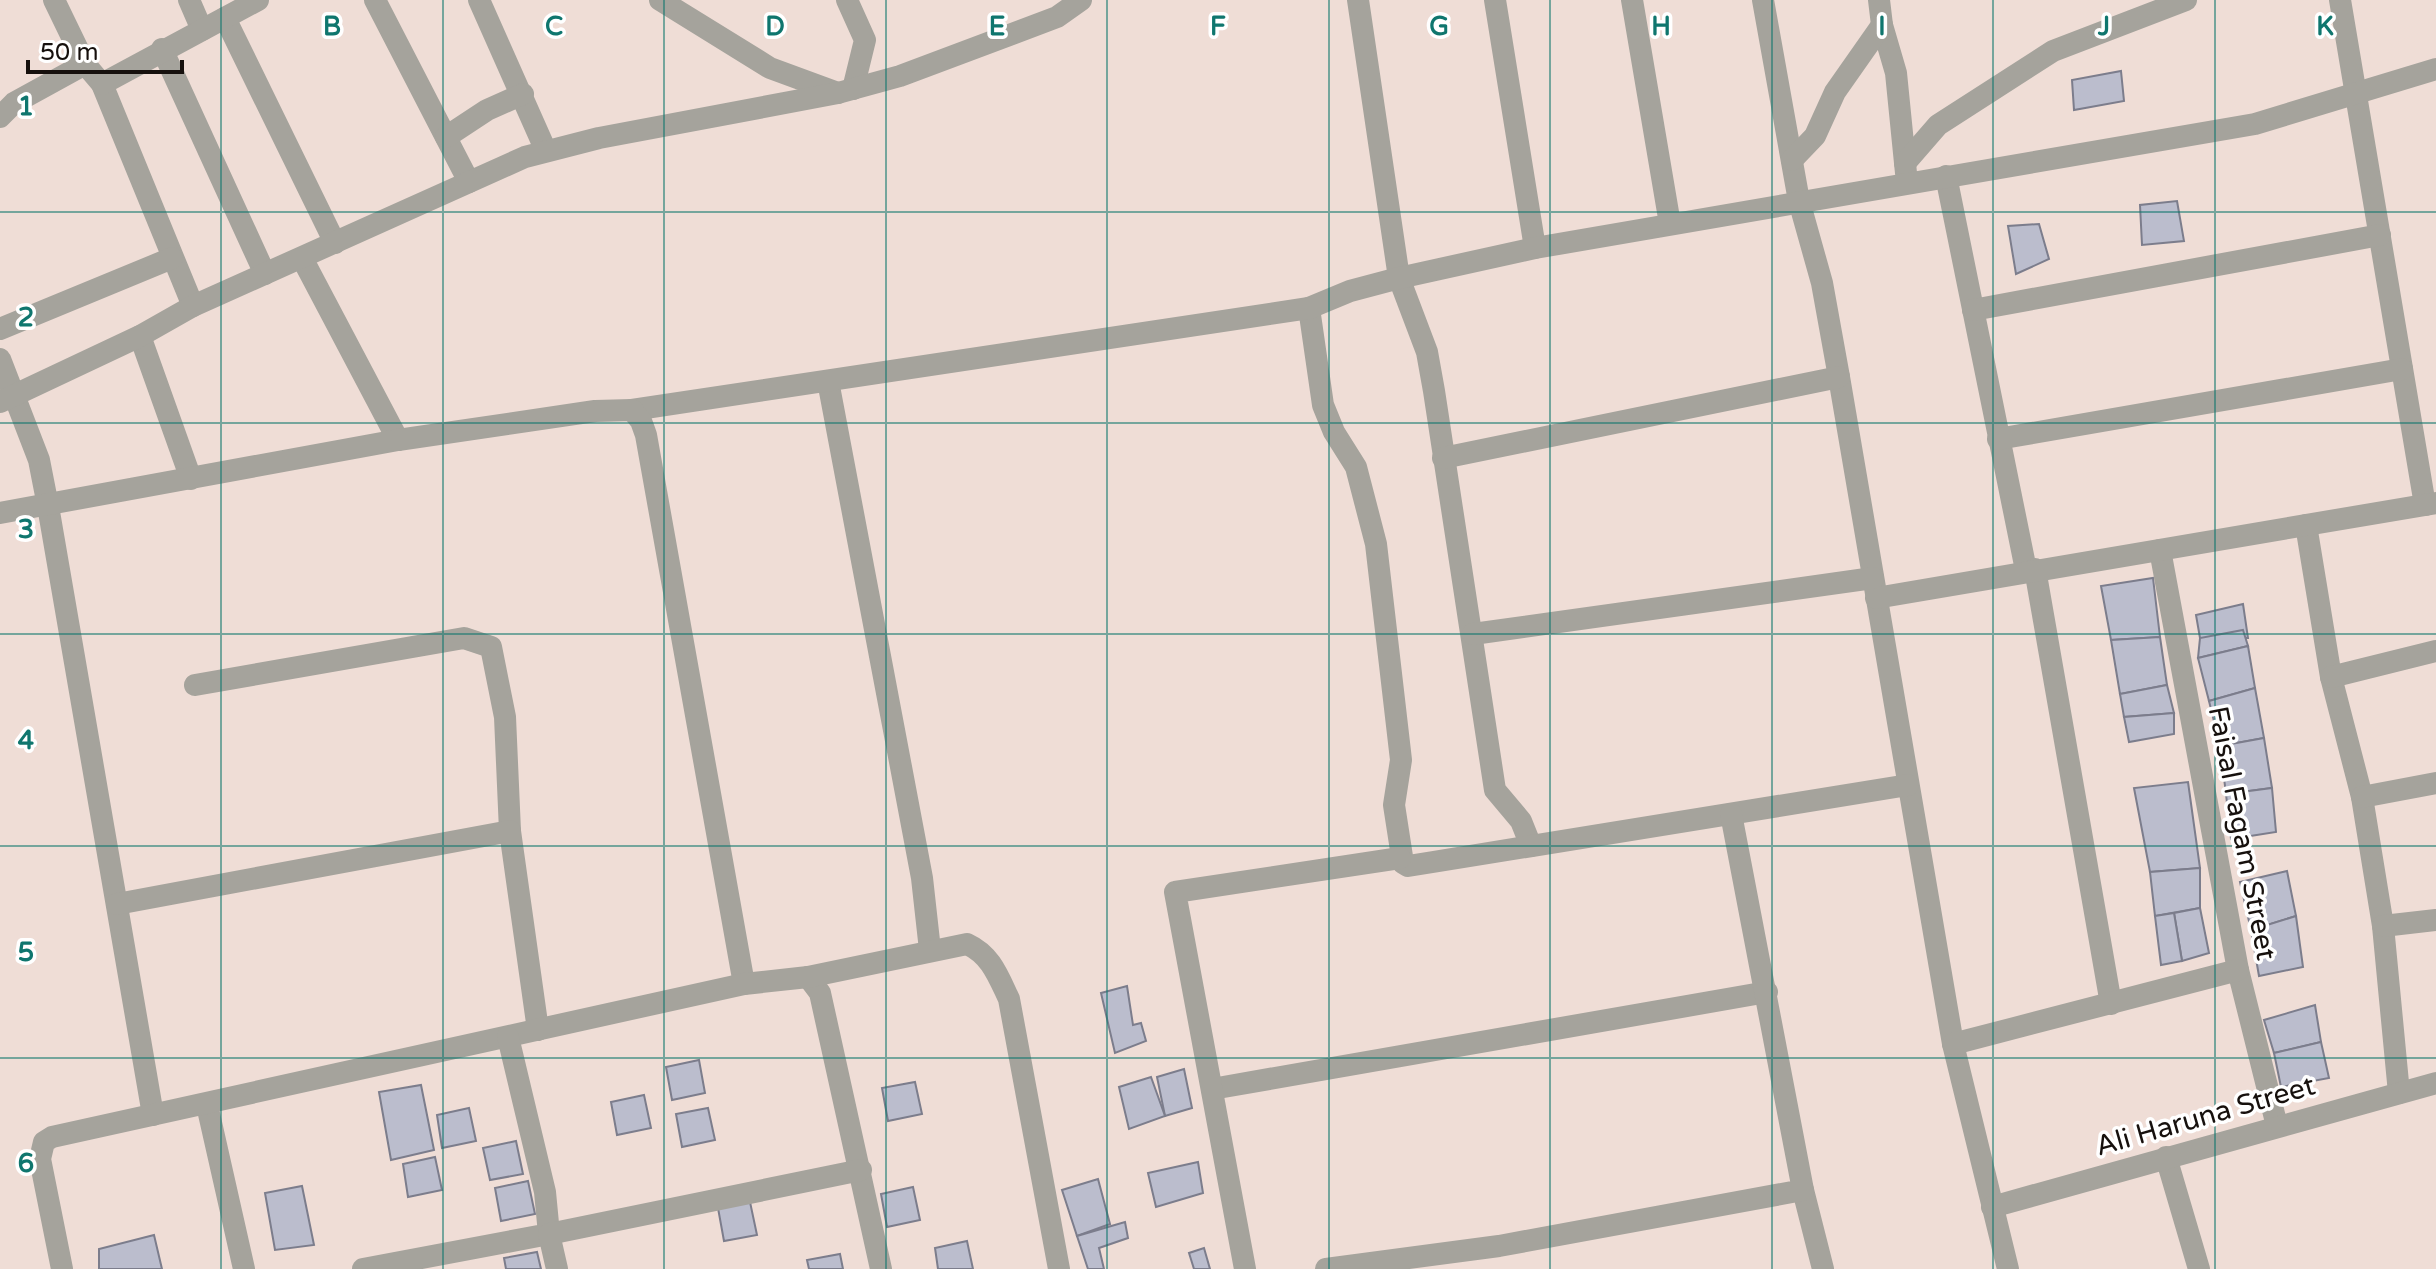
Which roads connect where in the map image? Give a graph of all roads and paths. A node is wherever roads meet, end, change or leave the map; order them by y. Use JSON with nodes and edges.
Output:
{"nodes":[{"id":1,"x":54,"y":0,"type":"edge"},
{"id":2,"x":189,"y":0,"type":"edge"},
{"id":3,"x":258,"y":0,"type":"edge"},
{"id":4,"x":375,"y":0,"type":"edge"},
{"id":5,"x":479,"y":0,"type":"edge"},
{"id":6,"x":490,"y":0,"type":"edge"},
{"id":7,"x":660,"y":0,"type":"edge"},
{"id":8,"x":847,"y":0,"type":"edge"},
{"id":9,"x":1081,"y":0,"type":"edge"},
{"id":10,"x":1358,"y":0,"type":"edge"},
{"id":11,"x":1495,"y":0,"type":"edge"},
{"id":12,"x":1632,"y":0,"type":"edge"},
{"id":13,"x":1763,"y":0,"type":"edge"},
{"id":14,"x":1879,"y":0,"type":"edge"},
{"id":15,"x":2186,"y":0,"type":"edge"},
{"id":16,"x":2340,"y":0,"type":"edge"},
{"id":17,"x":225,"y":18,"type":"junction"},
{"id":18,"x":1882,"y":25,"type":"junction"},
{"id":19,"x":202,"y":30,"type":"junction"},
{"id":20,"x":497,"y":36,"type":"junction"},
{"id":21,"x":162,"y":49,"type":"junction"},
{"id":22,"x":85,"y":64,"type":"junction"},
{"id":23,"x":2436,"y":69,"type":"edge"},
{"id":24,"x":102,"y":84,"type":"junction"},
{"id":25,"x":846,"y":91,"type":"junction"},
{"id":26,"x":523,"y":94,"type":"junction"},
{"id":27,"x":2357,"y":94,"type":"junction"},
{"id":28,"x":0,"y":117,"type":"edge"},
{"id":29,"x":446,"y":137,"type":"junction"},
{"id":30,"x":546,"y":151,"type":"junction"},
{"id":31,"x":1792,"y":160,"type":"junction"},
{"id":32,"x":1906,"y":173,"type":"junction"},
{"id":33,"x":1946,"y":176,"type":"junction"},
{"id":34,"x":469,"y":182,"type":"junction"},
{"id":35,"x":1799,"y":201,"type":"junction"},
{"id":36,"x":1670,"y":224,"type":"junction"},
{"id":37,"x":2380,"y":235,"type":"junction"},
{"id":38,"x":335,"y":243,"type":"junction"},
{"id":39,"x":1535,"y":248,"type":"junction"},
{"id":40,"x":172,"y":258,"type":"junction"},
{"id":41,"x":302,"y":258,"type":"junction"},
{"id":42,"x":265,"y":274,"type":"junction"},
{"id":43,"x":1399,"y":278,"type":"junction"},
{"id":44,"x":193,"y":306,"type":"junction"},
{"id":45,"x":1309,"y":308,"type":"junction"},
{"id":46,"x":1973,"y":310,"type":"junction"},
{"id":47,"x":0,"y":329,"type":"edge"},
{"id":48,"x":140,"y":336,"type":"junction"},
{"id":49,"x":0,"y":359,"type":"edge"},
{"id":50,"x":2402,"y":369,"type":"junction"},
{"id":51,"x":1839,"y":377,"type":"junction"},
{"id":52,"x":828,"y":381,"type":"junction"},
{"id":53,"x":7,"y":399,"type":"edge"},
{"id":54,"x":632,"y":410,"type":"junction"},
{"id":55,"x":1998,"y":439,"type":"junction"},
{"id":56,"x":398,"y":440,"type":"junction"},
{"id":57,"x":1443,"y":458,"type":"junction"},
{"id":58,"x":191,"y":479,"type":"junction"},
{"id":59,"x":2430,"y":504,"type":"edge"},
{"id":60,"x":48,"y":506,"type":"junction"},
{"id":61,"x":0,"y":513,"type":"edge"},
{"id":62,"x":2306,"y":525,"type":"junction"},
{"id":63,"x":2160,"y":550,"type":"junction"},
{"id":64,"x":2030,"y":570,"type":"junction"},
{"id":65,"x":1874,"y":588,"type":"junction"},
{"id":66,"x":1473,"y":634,"type":"junction"},
{"id":67,"x":2436,"y":651,"type":"edge"},
{"id":68,"x":2331,"y":677,"type":"junction"},
{"id":69,"x":195,"y":685,"type":"dead end"},
{"id":70,"x":2436,"y":783,"type":"edge"},
{"id":71,"x":1908,"y":785,"type":"junction"},
{"id":72,"x":2362,"y":797,"type":"junction"},
{"id":73,"x":1731,"y":814,"type":"junction"},
{"id":74,"x":510,"y":831,"type":"junction"},
{"id":75,"x":1531,"y":846,"type":"junction"},
{"id":76,"x":1400,"y":858,"type":"junction"},
{"id":77,"x":117,"y":904,"type":"junction"},
{"id":78,"x":2436,"y":920,"type":"edge"},
{"id":79,"x":2383,"y":926,"type":"junction"},
{"id":80,"x":930,"y":950,"type":"junction"},
{"id":81,"x":2238,"y":970,"type":"junction"},
{"id":82,"x":808,"y":977,"type":"junction"},
{"id":83,"x":744,"y":984,"type":"junction"},
{"id":84,"x":1767,"y":992,"type":"junction"},
{"id":85,"x":2111,"y":1004,"type":"junction"},
{"id":86,"x":538,"y":1030,"type":"junction"},
{"id":87,"x":508,"y":1037,"type":"junction"},
{"id":88,"x":1953,"y":1044,"type":"junction"},
{"id":89,"x":2436,"y":1083,"type":"edge"},
{"id":90,"x":1212,"y":1089,"type":"junction"},
{"id":91,"x":2399,"y":1093,"type":"junction"},
{"id":92,"x":207,"y":1105,"type":"junction"},
{"id":93,"x":153,"y":1115,"type":"junction"},
{"id":94,"x":2277,"y":1126,"type":"junction"},
{"id":95,"x":2166,"y":1157,"type":"junction"},
{"id":96,"x":861,"y":1170,"type":"junction"},
{"id":97,"x":1803,"y":1190,"type":"junction"},
{"id":98,"x":1992,"y":1207,"type":"junction"},
{"id":99,"x":549,"y":1234,"type":"junction"},
{"id":100,"x":62,"y":1269,"type":"edge"},
{"id":101,"x":244,"y":1269,"type":"edge"},
{"id":102,"x":363,"y":1269,"type":"edge"},
{"id":103,"x":557,"y":1269,"type":"edge"},
{"id":104,"x":881,"y":1269,"type":"edge"},
{"id":105,"x":1059,"y":1269,"type":"edge"},
{"id":106,"x":1245,"y":1269,"type":"edge"},
{"id":107,"x":1326,"y":1269,"type":"edge"},
{"id":108,"x":1823,"y":1269,"type":"edge"},
{"id":109,"x":2008,"y":1269,"type":"edge"},
{"id":110,"x":2199,"y":1269,"type":"edge"}],
"edges":[{"from":1,"to":22,"type":"street"},
{"from":2,"to":19,"type":"street"},
{"from":3,"to":17,"type":"street"},
{"from":4,"to":29,"type":"street"},
{"from":5,"to":20,"type":"street"},
{"from":6,"to":20,"type":"street"},
{"from":7,"to":25,"type":"street"},
{"from":8,"to":25,"type":"street"},
{"from":9,"to":25,"type":"street"},
{"from":10,"to":43,"type":"street"},
{"from":11,"to":39,"type":"street"},
{"from":12,"to":36,"type":"street"},
{"from":13,"to":31,"type":"street"},
{"from":14,"to":18,"type":"street"},
{"from":15,"to":32,"type":"street"},
{"from":16,"to":27,"type":"street"},
{"from":17,"to":19,"type":"street"},
{"from":17,"to":38,"type":"street"},
{"from":18,"to":31,"type":"street"},
{"from":18,"to":32,"type":"street"},
{"from":19,"to":21,"type":"street"},
{"from":20,"to":26,"type":"street"},
{"from":21,"to":24,"type":"street"},
{"from":21,"to":42,"type":"street"},
{"from":22,"to":24,"type":"street"},
{"from":22,"to":28,"type":"street"},
{"from":23,"to":27,"type":"street"},
{"from":24,"to":40,"type":"street"},
{"from":25,"to":30,"type":"street"},
{"from":26,"to":29,"type":"street"},
{"from":26,"to":30,"type":"street"},
{"from":27,"to":33,"type":"street"},
{"from":27,"to":37,"type":"street"},
{"from":29,"to":34,"type":"street"},
{"from":30,"to":34,"type":"street"},
{"from":31,"to":35,"type":"street"},
{"from":32,"to":33,"type":"street"},
{"from":32,"to":35,"type":"street"},
{"from":33,"to":46,"type":"street"},
{"from":34,"to":38,"type":"street"},
{"from":35,"to":36,"type":"street"},
{"from":35,"to":51,"type":"street"},
{"from":36,"to":39,"type":"street"},
{"from":37,"to":46,"type":"street"},
{"from":37,"to":50,"type":"street"},
{"from":38,"to":41,"type":"street"},
{"from":39,"to":43,"type":"street"},
{"from":40,"to":44,"type":"street"},
{"from":40,"to":47,"type":"street"},
{"from":41,"to":42,"type":"street"},
{"from":41,"to":56,"type":"street"},
{"from":42,"to":44,"type":"street"},
{"from":43,"to":45,"type":"street"},
{"from":43,"to":57,"type":"street"},
{"from":44,"to":48,"type":"street"},
{"from":45,"to":52,"type":"street"},
{"from":45,"to":76,"type":"street"},
{"from":46,"to":55,"type":"street"},
{"from":48,"to":53,"type":"street"},
{"from":48,"to":58,"type":"street"},
{"from":49,"to":53,"type":"street"},
{"from":50,"to":55,"type":"street"},
{"from":50,"to":59,"type":"street"},
{"from":51,"to":57,"type":"street"},
{"from":51,"to":65,"type":"street"},
{"from":52,"to":54,"type":"street"},
{"from":52,"to":80,"type":"street"},
{"from":53,"to":60,"type":"street"},
{"from":54,"to":56,"type":"street"},
{"from":54,"to":83,"type":"street"},
{"from":55,"to":64,"type":"street"},
{"from":56,"to":58,"type":"street"},
{"from":57,"to":66,"type":"street"},
{"from":58,"to":60,"type":"street"},
{"from":59,"to":62,"type":"street"},
{"from":60,"to":61,"type":"street"},
{"from":60,"to":77,"type":"street"},
{"from":62,"to":63,"type":"street"},
{"from":62,"to":68,"type":"street"},
{"from":63,"to":64,"type":"street"},
{"from":63,"to":81,"type":"street","name":"Faisal Fagam Street"},
{"from":64,"to":65,"type":"street"},
{"from":64,"to":85,"type":"street"},
{"from":65,"to":66,"type":"street"},
{"from":65,"to":71,"type":"street"},
{"from":66,"to":75,"type":"street"},
{"from":67,"to":68,"type":"street"},
{"from":68,"to":72,"type":"street"},
{"from":69,"to":74,"type":"street"},
{"from":70,"to":72,"type":"street"},
{"from":71,"to":73,"type":"street"},
{"from":71,"to":88,"type":"street"},
{"from":72,"to":79,"type":"street"},
{"from":73,"to":75,"type":"street"},
{"from":73,"to":84,"type":"street"},
{"from":74,"to":77,"type":"street"},
{"from":74,"to":86,"type":"street"},
{"from":75,"to":76,"type":"street"},
{"from":76,"to":90,"type":"street"},
{"from":77,"to":93,"type":"street"},
{"from":78,"to":79,"type":"street"},
{"from":79,"to":91,"type":"street"},
{"from":80,"to":82,"type":"street"},
{"from":80,"to":105,"type":"street"},
{"from":81,"to":85,"type":"street"},
{"from":81,"to":94,"type":"street","name":"Faisal Fagam Street"},
{"from":82,"to":83,"type":"street"},
{"from":82,"to":96,"type":"street"},
{"from":83,"to":86,"type":"street"},
{"from":84,"to":90,"type":"street"},
{"from":84,"to":97,"type":"street"},
{"from":85,"to":88,"type":"street"},
{"from":86,"to":87,"type":"street"},
{"from":87,"to":92,"type":"street"},
{"from":87,"to":99,"type":"street"},
{"from":88,"to":98,"type":"street"},
{"from":89,"to":91,"type":"street","name":"Ali Haruna Street"},
{"from":90,"to":106,"type":"street"},
{"from":91,"to":94,"type":"street","name":"Ali Haruna Street"},
{"from":92,"to":93,"type":"street"},
{"from":92,"to":101,"type":"street"},
{"from":93,"to":100,"type":"street"},
{"from":94,"to":95,"type":"street","name":"Ali Haruna Street"},
{"from":95,"to":98,"type":"street","name":"Ali Haruna Street"},
{"from":95,"to":110,"type":"street"},
{"from":96,"to":99,"type":"street"},
{"from":96,"to":104,"type":"street"},
{"from":97,"to":107,"type":"street"},
{"from":97,"to":108,"type":"street"},
{"from":98,"to":109,"type":"street"},
{"from":99,"to":102,"type":"street"},
{"from":99,"to":103,"type":"street"}]}
